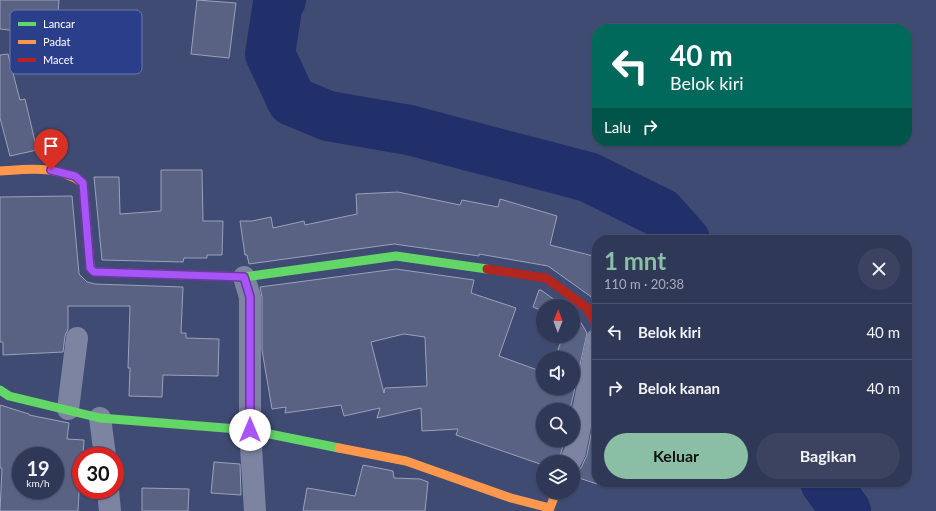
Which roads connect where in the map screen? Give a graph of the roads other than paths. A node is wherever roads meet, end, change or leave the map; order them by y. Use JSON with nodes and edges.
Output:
{"nodes":[{"id":1,"x":0,"y":171,"type":"edge"},
{"id":2,"x":244,"y":277,"type":"junction"},
{"id":3,"x":592,"y":317,"type":"edge"},
{"id":4,"x":77,"y":338,"type":"dead end"},
{"id":5,"x":592,"y":365,"type":"edge"},
{"id":6,"x":0,"y":390,"type":"edge"},
{"id":7,"x":68,"y":409,"type":"junction"},
{"id":8,"x":100,"y":418,"type":"junction"},
{"id":9,"x":250,"y":430,"type":"junction"},
{"id":10,"x":104,"y":447,"type":"edge"},
{"id":11,"x":574,"y":455,"type":"edge"},
{"id":12,"x":109,"y":499,"type":"edge"},
{"id":13,"x":556,"y":504,"type":"edge"},
{"id":14,"x":510,"y":505,"type":"edge"},
{"id":15,"x":110,"y":511,"type":"edge"},
{"id":16,"x":255,"y":511,"type":"edge"}],
"edges":[{"from":1,"to":2,"type":"street"},
{"from":2,"to":3,"type":"street"},
{"from":2,"to":9,"type":"street"},
{"from":4,"to":7,"type":"street"},
{"from":5,"to":11,"type":"street"},
{"from":6,"to":7,"type":"street"},
{"from":7,"to":8,"type":"street"},
{"from":8,"to":9,"type":"street"},
{"from":8,"to":10,"type":"street"},
{"from":9,"to":14,"type":"street"},
{"from":9,"to":16,"type":"street"},
{"from":12,"to":15,"type":"street"},
{"from":13,"to":14,"type":"street"}]}
